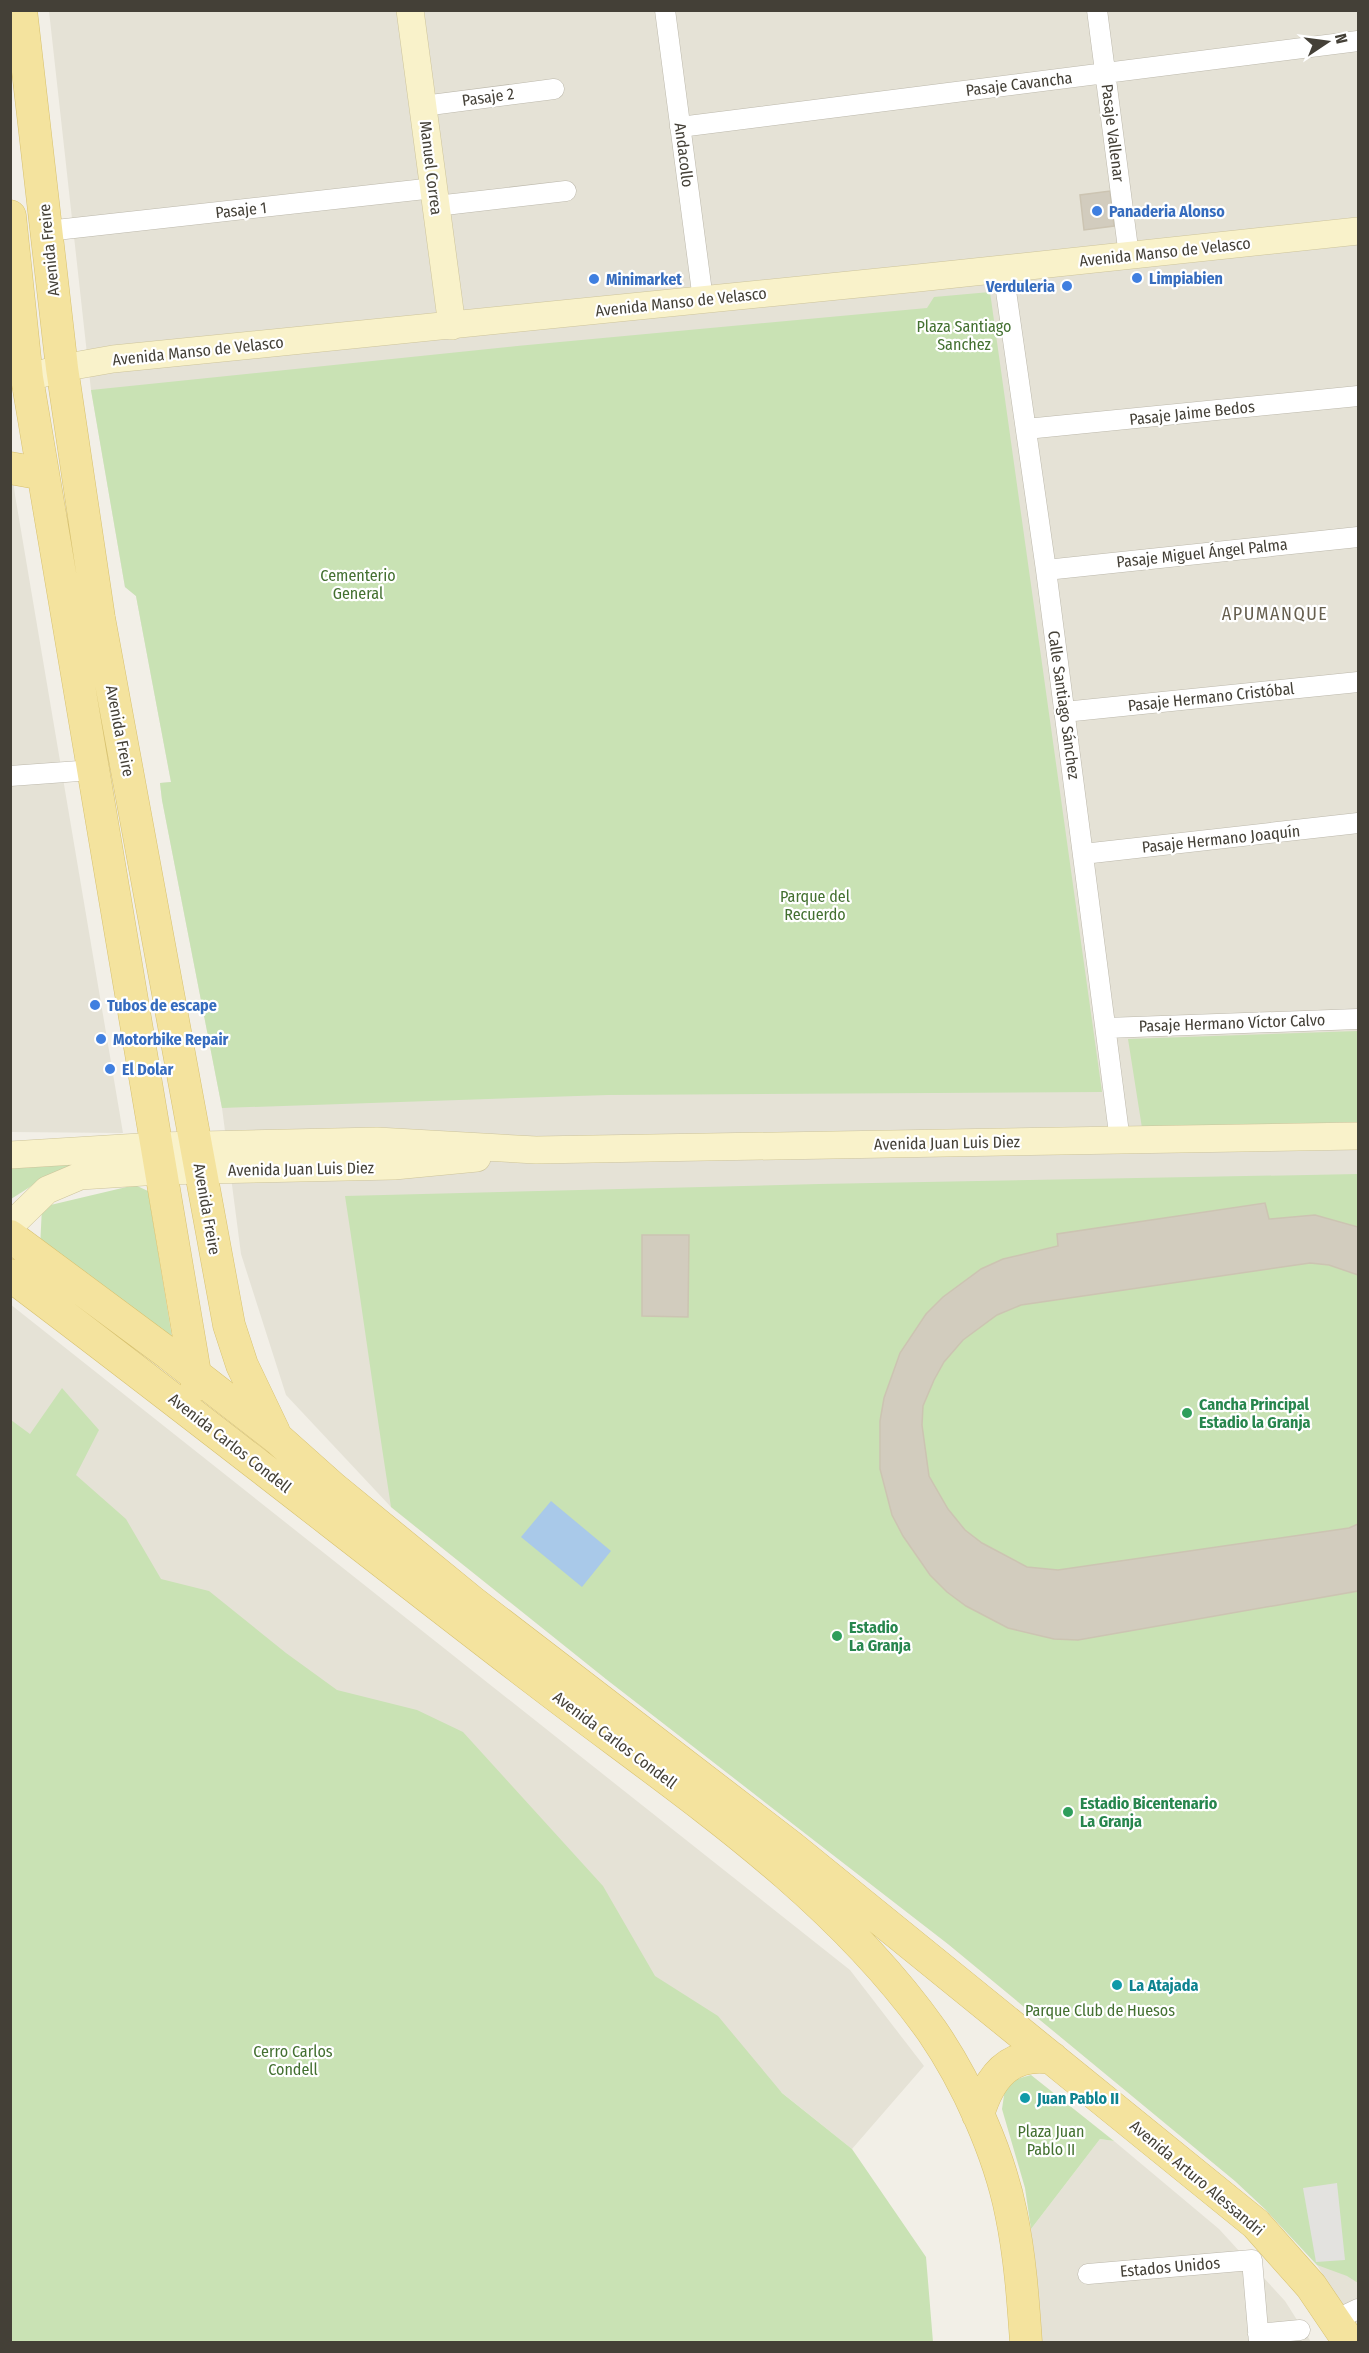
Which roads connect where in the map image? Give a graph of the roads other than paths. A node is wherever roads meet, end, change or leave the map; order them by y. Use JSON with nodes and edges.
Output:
{"nodes":[{"id":1,"x":21,"y":10,"type":"edge"},
{"id":2,"x":410,"y":10,"type":"edge"},
{"id":3,"x":665,"y":10,"type":"edge"},
{"id":4,"x":1097,"y":10,"type":"edge"},
{"id":5,"x":1359,"y":41,"type":"edge"},
{"id":6,"x":1105,"y":73,"type":"junction"},
{"id":7,"x":554,"y":89,"type":"dead end"},
{"id":8,"x":423,"y":106,"type":"junction"},
{"id":9,"x":680,"y":127,"type":"junction"},
{"id":10,"x":566,"y":191,"type":"dead end"},
{"id":11,"x":435,"y":197,"type":"junction"},
{"id":12,"x":10,"y":216,"type":"edge"},
{"id":13,"x":47,"y":231,"type":"junction"},
{"id":14,"x":1359,"y":231,"type":"edge"},
{"id":15,"x":1129,"y":256,"type":"junction"},
{"id":16,"x":1003,"y":270,"type":"junction"},
{"id":17,"x":703,"y":300,"type":"junction"},
{"id":18,"x":452,"y":326,"type":"junction"},
{"id":19,"x":62,"y":368,"type":"junction"},
{"id":20,"x":19,"y":385,"type":"edge"},
{"id":21,"x":1359,"y":396,"type":"edge"},
{"id":22,"x":1026,"y":429,"type":"junction"},
{"id":23,"x":10,"y":468,"type":"edge"},
{"id":24,"x":43,"y":474,"type":"junction"},
{"id":25,"x":1359,"y":537,"type":"edge"},
{"id":26,"x":1046,"y":570,"type":"junction"},
{"id":27,"x":1359,"y":682,"type":"edge"},
{"id":28,"x":1064,"y":712,"type":"junction"},
{"id":29,"x":93,"y":770,"type":"junction"},
{"id":30,"x":10,"y":776,"type":"edge"},
{"id":31,"x":1359,"y":823,"type":"edge"},
{"id":32,"x":1083,"y":854,"type":"junction"},
{"id":33,"x":1359,"y":1019,"type":"edge"},
{"id":34,"x":1106,"y":1028,"type":"junction"},
{"id":35,"x":1359,"y":1136,"type":"edge"},
{"id":36,"x":1120,"y":1141,"type":"junction"},
{"id":37,"x":10,"y":1155,"type":"edge"},
{"id":38,"x":198,"y":1158,"type":"junction"},
{"id":39,"x":158,"y":1159,"type":"junction"},
{"id":40,"x":10,"y":1226,"type":"edge"},
{"id":41,"x":10,"y":1236,"type":"edge"},
{"id":42,"x":10,"y":1275,"type":"edge"},
{"id":43,"x":195,"y":1373,"type":"junction"},
{"id":44,"x":212,"y":1429,"type":"junction"},
{"id":45,"x":277,"y":1438,"type":"junction"},
{"id":46,"x":856,"y":1899,"type":"joint"},
{"id":47,"x":1052,"y":2058,"type":"junction"},
{"id":48,"x":978,"y":2115,"type":"junction"},
{"id":49,"x":1088,"y":2274,"type":"dead end"},
{"id":50,"x":1348,"y":2324,"type":"edge"},
{"id":51,"x":1299,"y":2330,"type":"dead end"},
{"id":52,"x":1258,"y":2338,"type":"edge"},
{"id":53,"x":1026,"y":2343,"type":"edge"}],
"edges":[{"from":1,"to":13,"type":"main road","name":"Avenida Freire"},
{"from":2,"to":8,"type":"street","name":"Manuel Correa"},
{"from":3,"to":9,"type":"street","name":"Andacollo"},
{"from":4,"to":6,"type":"street","name":"Pasaje Vallenar"},
{"from":5,"to":6,"type":"street","name":"Pasaje Cavancha"},
{"from":6,"to":9,"type":"street","name":"Pasaje Cavancha"},
{"from":6,"to":15,"type":"street","name":"Pasaje Vallenar"},
{"from":7,"to":8,"type":"street","name":"Pasaje 2"},
{"from":8,"to":11,"type":"street","name":"Manuel Correa"},
{"from":9,"to":17,"type":"street","name":"Andacollo"},
{"from":10,"to":11,"type":"street","name":"Pasaje 1"},
{"from":11,"to":13,"type":"street","name":"Pasaje 1"},
{"from":11,"to":18,"type":"street","name":"Manuel Correa"},
{"from":12,"to":20,"type":"main road","name":"Avenida Freire"},
{"from":13,"to":19,"type":"main road","name":"Avenida Freire"},
{"from":14,"to":15,"type":"street","name":"Avenida Manso de Velasco"},
{"from":15,"to":16,"type":"street","name":"Avenida Manso de Velasco"},
{"from":16,"to":17,"type":"street","name":"Avenida Manso de Velasco"},
{"from":16,"to":22,"type":"street","name":"Calle Santiago Sánchez"},
{"from":17,"to":18,"type":"street","name":"Avenida Manso de Velasco"},
{"from":18,"to":19,"type":"street","name":"Avenida Manso de Velasco"},
{"from":19,"to":20,"type":"street","name":"Avenida Manso de Velasco"},
{"from":19,"to":38,"type":"main road","name":"Avenida Freire"},
{"from":20,"to":24,"type":"main road","name":"Avenida Freire"},
{"from":21,"to":22,"type":"street","name":"Pasaje Jaime Bedos"},
{"from":22,"to":26,"type":"street","name":"Calle Santiago Sánchez"},
{"from":23,"to":24,"type":"main road"},
{"from":24,"to":29,"type":"main road","name":"Avenida Freire"},
{"from":25,"to":26,"type":"street","name":"Pasaje Miguel Ángel Palma"},
{"from":26,"to":28,"type":"street","name":"Calle Santiago Sánchez"},
{"from":27,"to":28,"type":"street","name":"Pasaje Hermano Cristóbal"},
{"from":28,"to":32,"type":"street","name":"Calle Santiago Sánchez"},
{"from":29,"to":30,"type":"street"},
{"from":29,"to":39,"type":"main road","name":"Avenida Freire"},
{"from":31,"to":32,"type":"street","name":"Pasaje Hermano Joaquín"},
{"from":32,"to":34,"type":"street","name":"Calle Santiago Sánchez"},
{"from":33,"to":34,"type":"street","name":"Pasaje Hermano Víctor Calvo"},
{"from":34,"to":36,"type":"street","name":"Calle Santiago Sánchez"},
{"from":35,"to":36,"type":"street","name":"Avenida Juan Luis Diez"},
{"from":36,"to":38,"type":"street","name":"Avenida Juan Luis Diez"},
{"from":37,"to":39,"type":"street","name":"Avenida Juan Luis Diez"},
{"from":38,"to":39,"type":"street","name":"Avenida Juan Luis Diez"},
{"from":38,"to":45,"type":"main road","name":"Avenida Freire"},
{"from":39,"to":40,"type":"street","name":"Avenida Juan Luis Diez"},
{"from":39,"to":43,"type":"main road","name":"Avenida Freire"},
{"from":41,"to":43,"type":"main road","name":"Avenida Carlos Condell"},
{"from":42,"to":44,"type":"main road","name":"Avenida Carlos Condell"},
{"from":43,"to":44,"type":"main road","name":"Avenida Freire"},
{"from":43,"to":45,"type":"main road","name":"Avenida Carlos Condell"},
{"from":44,"to":48,"type":"main road","name":"Avenida Carlos Condell"},
{"from":45,"to":46,"type":"main road","name":"Avenida Carlos Condell"},
{"from":46,"to":47,"type":"main road","name":"Avenida Arturo Alessandri"},
{"from":47,"to":48,"type":"main road"},
{"from":47,"to":50,"type":"main road","name":"Avenida Arturo Alessandri"},
{"from":48,"to":53,"type":"main road","name":"Avenida Carlos Condell"},
{"from":49,"to":52,"type":"street","name":"Estados Unidos"},
{"from":51,"to":52,"type":"street"}]}
